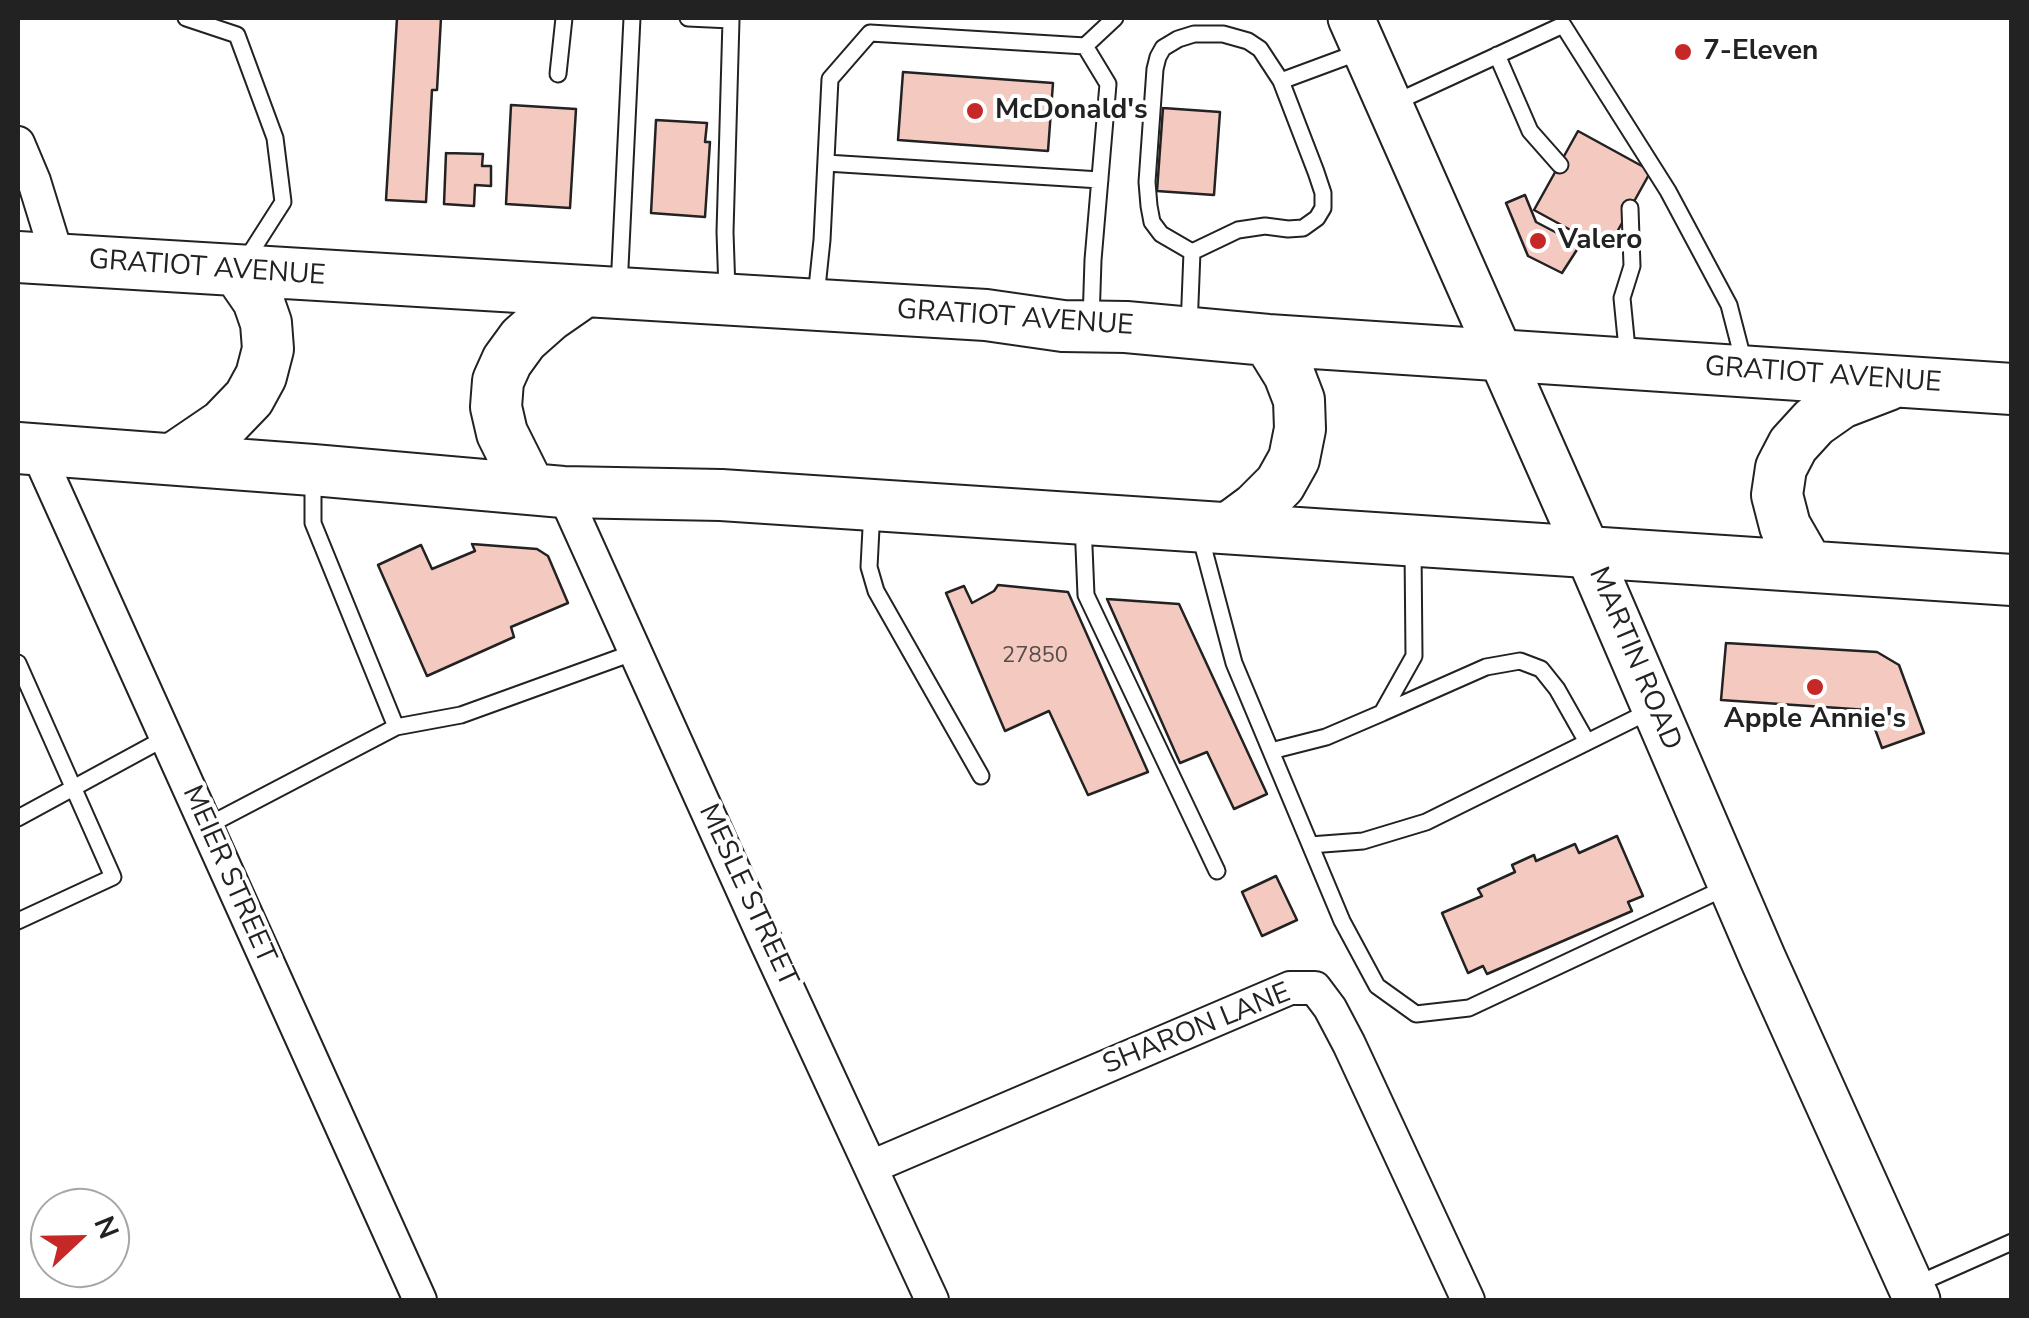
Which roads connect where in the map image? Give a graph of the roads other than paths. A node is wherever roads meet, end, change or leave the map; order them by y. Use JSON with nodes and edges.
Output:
{"nodes":[{"id":1,"x":186,"y":18,"type":"edge"},
{"id":2,"x":564,"y":18,"type":"edge"},
{"id":3,"x":632,"y":18,"type":"edge"},
{"id":4,"x":688,"y":18,"type":"edge"},
{"id":5,"x":1115,"y":18,"type":"edge"},
{"id":6,"x":1358,"y":33,"type":"edge"},
{"id":7,"x":1085,"y":46,"type":"junction"},
{"id":8,"x":1498,"y":55,"type":"junction"},
{"id":9,"x":558,"y":74,"type":"dead end"},
{"id":10,"x":1281,"y":81,"type":"junction"},
{"id":11,"x":1390,"y":105,"type":"junction"},
{"id":12,"x":18,"y":142,"type":"edge"},
{"id":13,"x":826,"y":163,"type":"junction"},
{"id":14,"x":1560,"y":164,"type":"dead end"},
{"id":15,"x":1100,"y":180,"type":"junction"},
{"id":16,"x":1630,"y":208,"type":"dead end"},
{"id":17,"x":1192,"y":252,"type":"junction"},
{"id":18,"x":38,"y":258,"type":"edge"},
{"id":19,"x":238,"y":271,"type":"junction"},
{"id":20,"x":602,"y":292,"type":"junction"},
{"id":21,"x":728,"y":300,"type":"junction"},
{"id":22,"x":815,"y":305,"type":"junction"},
{"id":23,"x":1091,"y":325,"type":"junction"},
{"id":24,"x":1189,"y":332,"type":"junction"},
{"id":25,"x":1268,"y":340,"type":"junction"},
{"id":26,"x":1501,"y":355,"type":"junction"},
{"id":27,"x":1628,"y":363,"type":"junction"},
{"id":28,"x":1746,"y":371,"type":"junction"},
{"id":29,"x":1898,"y":381,"type":"junction"},
{"id":30,"x":2012,"y":389,"type":"edge"},
{"id":31,"x":27,"y":448,"type":"edge"},
{"id":32,"x":173,"y":459,"type":"junction"},
{"id":33,"x":313,"y":470,"type":"junction"},
{"id":34,"x":546,"y":490,"type":"junction"},
{"id":35,"x":872,"y":505,"type":"junction"},
{"id":36,"x":1083,"y":519,"type":"junction"},
{"id":37,"x":1213,"y":527,"type":"junction"},
{"id":38,"x":1413,"y":541,"type":"junction"},
{"id":39,"x":1588,"y":553,"type":"junction"},
{"id":40,"x":1808,"y":566,"type":"junction"},
{"id":41,"x":2012,"y":580,"type":"edge"},
{"id":42,"x":635,"y":652,"type":"junction"},
{"id":43,"x":18,"y":663,"type":"edge"},
{"id":44,"x":1655,"y":708,"type":"junction"},
{"id":45,"x":1382,"y":713,"type":"junction"},
{"id":46,"x":396,"y":728,"type":"junction"},
{"id":47,"x":167,"y":737,"type":"junction"},
{"id":48,"x":1587,"y":742,"type":"junction"},
{"id":49,"x":1270,"y":751,"type":"junction"},
{"id":50,"x":981,"y":776,"type":"dead end"},
{"id":51,"x":72,"y":786,"type":"junction"},
{"id":52,"x":18,"y":818,"type":"edge"},
{"id":53,"x":206,"y":826,"type":"junction"},
{"id":54,"x":1310,"y":845,"type":"junction"},
{"id":55,"x":1217,"y":872,"type":"dead end"},
{"id":56,"x":1731,"y":886,"type":"junction"},
{"id":57,"x":18,"y":920,"type":"edge"},
{"id":58,"x":871,"y":1167,"type":"junction"},
{"id":59,"x":2012,"y":1242,"type":"edge"},
{"id":60,"x":1914,"y":1294,"type":"edge"},
{"id":61,"x":420,"y":1300,"type":"edge"},
{"id":62,"x":932,"y":1300,"type":"edge"},
{"id":63,"x":1468,"y":1300,"type":"edge"}],
"edges":[{"from":1,"to":19,"type":"lane"},
{"from":2,"to":9,"type":"lane"},
{"from":3,"to":20,"type":"lane"},
{"from":4,"to":21,"type":"lane"},
{"from":5,"to":7,"type":"lane"},
{"from":6,"to":10,"type":"lane"},
{"from":6,"to":11,"type":"street","name":"MARTIN ROAD"},
{"from":7,"to":13,"type":"lane"},
{"from":7,"to":15,"type":"lane"},
{"from":8,"to":11,"type":"lane"},
{"from":8,"to":14,"type":"lane"},
{"from":8,"to":28,"type":"lane"},
{"from":10,"to":17,"type":"lane"},
{"from":10,"to":17,"type":"lane"},
{"from":11,"to":26,"type":"street","name":"MARTIN ROAD"},
{"from":12,"to":18,"type":"street"},
{"from":13,"to":15,"type":"lane"},
{"from":13,"to":22,"type":"lane"},
{"from":15,"to":23,"type":"lane"},
{"from":16,"to":27,"type":"lane"},
{"from":17,"to":24,"type":"lane"},
{"from":18,"to":19,"type":"main road","name":"GRATIOT AVENUE"},
{"from":19,"to":20,"type":"main road","name":"GRATIOT AVENUE"},
{"from":19,"to":32,"type":"main road"},
{"from":20,"to":21,"type":"main road","name":"GRATIOT AVENUE"},
{"from":20,"to":34,"type":"main road"},
{"from":21,"to":22,"type":"main road","name":"GRATIOT AVENUE"},
{"from":22,"to":23,"type":"main road","name":"GRATIOT AVENUE"},
{"from":23,"to":24,"type":"main road","name":"GRATIOT AVENUE"},
{"from":24,"to":25,"type":"main road","name":"GRATIOT AVENUE"},
{"from":25,"to":26,"type":"main road","name":"GRATIOT AVENUE"},
{"from":25,"to":37,"type":"main road"},
{"from":26,"to":27,"type":"main road","name":"GRATIOT AVENUE"},
{"from":26,"to":39,"type":"street","name":"MARTIN ROAD"},
{"from":27,"to":28,"type":"main road","name":"GRATIOT AVENUE"},
{"from":28,"to":29,"type":"main road","name":"GRATIOT AVENUE"},
{"from":29,"to":30,"type":"main road","name":"GRATIOT AVENUE"},
{"from":29,"to":40,"type":"main road"},
{"from":31,"to":32,"type":"main road"},
{"from":31,"to":47,"type":"street","name":"MEIER STREET"},
{"from":32,"to":33,"type":"main road"},
{"from":33,"to":34,"type":"main road"},
{"from":33,"to":46,"type":"lane"},
{"from":34,"to":35,"type":"main road"},
{"from":34,"to":42,"type":"street","name":"MESLE STREET"},
{"from":35,"to":36,"type":"main road"},
{"from":35,"to":50,"type":"lane"},
{"from":36,"to":37,"type":"main road"},
{"from":36,"to":55,"type":"lane"},
{"from":37,"to":38,"type":"main road"},
{"from":37,"to":49,"type":"lane"},
{"from":38,"to":39,"type":"main road"},
{"from":38,"to":45,"type":"lane"},
{"from":39,"to":40,"type":"main road"},
{"from":39,"to":44,"type":"street","name":"MARTIN ROAD"},
{"from":40,"to":41,"type":"main road"},
{"from":42,"to":46,"type":"lane"},
{"from":42,"to":58,"type":"street","name":"MESLE STREET"},
{"from":43,"to":51,"type":"lane"},
{"from":44,"to":48,"type":"lane"},
{"from":44,"to":56,"type":"street","name":"MARTIN ROAD"},
{"from":45,"to":48,"type":"lane"},
{"from":45,"to":49,"type":"lane"},
{"from":46,"to":53,"type":"lane"},
{"from":47,"to":51,"type":"lane"},
{"from":47,"to":53,"type":"street","name":"MEIER STREET"},
{"from":48,"to":54,"type":"lane"},
{"from":49,"to":54,"type":"lane"},
{"from":51,"to":52,"type":"lane"},
{"from":51,"to":57,"type":"lane"},
{"from":53,"to":61,"type":"street","name":"MEIER STREET"},
{"from":54,"to":56,"type":"lane"},
{"from":56,"to":60,"type":"street","name":"MARTIN ROAD"},
{"from":58,"to":62,"type":"street","name":"MESLE STREET"},
{"from":58,"to":63,"type":"street","name":"SHARON LANE"},
{"from":59,"to":60,"type":"lane"}]}
